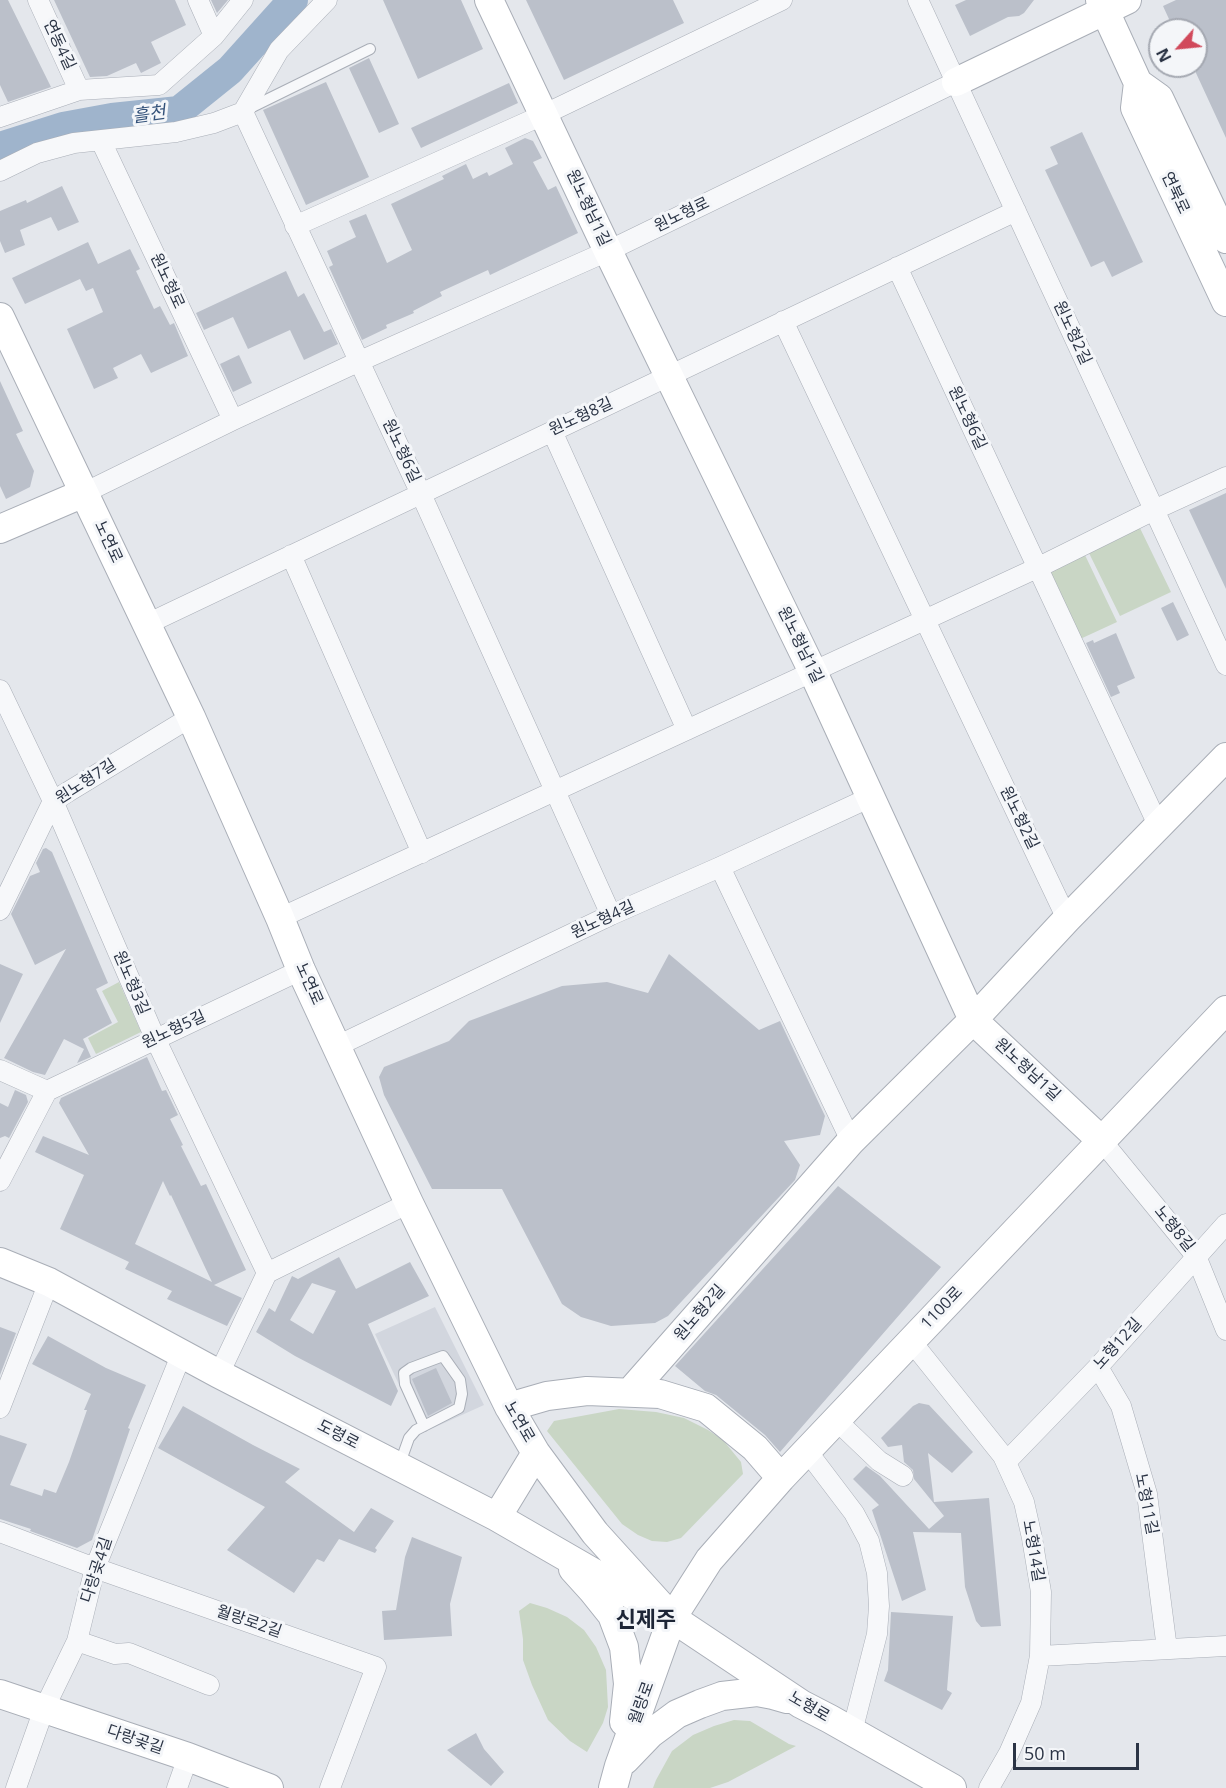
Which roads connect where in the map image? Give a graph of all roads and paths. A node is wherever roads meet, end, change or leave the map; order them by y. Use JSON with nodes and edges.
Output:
{"nodes":[{"id":1,"x":38,"y":0,"type":"edge"},
{"id":2,"x":198,"y":0,"type":"edge"},
{"id":3,"x":243,"y":0,"type":"edge"},
{"id":4,"x":327,"y":0,"type":"edge"},
{"id":5,"x":489,"y":0,"type":"edge"},
{"id":6,"x":782,"y":0,"type":"edge"},
{"id":7,"x":918,"y":0,"type":"edge"},
{"id":8,"x":1110,"y":4,"type":"edge"},
{"id":9,"x":214,"y":36,"type":"junction"},
{"id":10,"x":370,"y":49,"type":"dead end"},
{"id":11,"x":956,"y":82,"type":"junction"},
{"id":12,"x":1138,"y":83,"type":"junction"},
{"id":13,"x":79,"y":90,"type":"junction"},
{"id":14,"x":243,"y":112,"type":"junction"},
{"id":15,"x":543,"y":115,"type":"junction"},
{"id":16,"x":0,"y":117,"type":"edge"},
{"id":17,"x":101,"y":141,"type":"junction"},
{"id":18,"x":0,"y":171,"type":"edge"},
{"id":19,"x":1016,"y":211,"type":"junction"},
{"id":20,"x":295,"y":226,"type":"junction"},
{"id":21,"x":1226,"y":239,"type":"edge"},
{"id":22,"x":608,"y":251,"type":"junction"},
{"id":23,"x":897,"y":267,"type":"junction"},
{"id":24,"x":1226,"y":302,"type":"edge"},
{"id":25,"x":0,"y":317,"type":"edge"},
{"id":26,"x":783,"y":321,"type":"junction"},
{"id":27,"x":360,"y":361,"type":"junction"},
{"id":28,"x":669,"y":376,"type":"junction"},
{"id":29,"x":233,"y":420,"type":"junction"},
{"id":30,"x":552,"y":431,"type":"junction"},
{"id":31,"x":1226,"y":477,"type":"edge"},
{"id":32,"x":84,"y":493,"type":"junction"},
{"id":33,"x":421,"y":494,"type":"junction"},
{"id":34,"x":1154,"y":510,"type":"junction"},
{"id":35,"x":0,"y":529,"type":"edge"},
{"id":36,"x":291,"y":555,"type":"junction"},
{"id":37,"x":1037,"y":568,"type":"junction"},
{"id":38,"x":925,"y":620,"type":"junction"},
{"id":39,"x":147,"y":624,"type":"junction"},
{"id":40,"x":1226,"y":665,"type":"edge"},
{"id":41,"x":813,"y":672,"type":"junction"},
{"id":42,"x":0,"y":690,"type":"edge"},
{"id":43,"x":191,"y":717,"type":"junction"},
{"id":44,"x":687,"y":730,"type":"junction"},
{"id":45,"x":1226,"y":757,"type":"edge"},
{"id":46,"x":555,"y":791,"type":"junction"},
{"id":47,"x":871,"y":797,"type":"junction"},
{"id":48,"x":53,"y":801,"type":"junction"},
{"id":49,"x":1159,"y":827,"type":"junction"},
{"id":50,"x":422,"y":853,"type":"junction"},
{"id":51,"x":720,"y":867,"type":"junction"},
{"id":52,"x":0,"y":910,"type":"edge"},
{"id":53,"x":611,"y":915,"type":"junction"},
{"id":54,"x":280,"y":918,"type":"junction"},
{"id":55,"x":1067,"y":918,"type":"junction"},
{"id":56,"x":302,"y":970,"type":"junction"},
{"id":57,"x":1226,"y":1010,"type":"edge"},
{"id":58,"x":974,"y":1020,"type":"junction"},
{"id":59,"x":155,"y":1038,"type":"junction"},
{"id":60,"x":337,"y":1046,"type":"junction"},
{"id":61,"x":0,"y":1070,"type":"edge"},
{"id":62,"x":47,"y":1091,"type":"junction"},
{"id":63,"x":1102,"y":1140,"type":"junction"},
{"id":64,"x":851,"y":1141,"type":"junction"},
{"id":65,"x":0,"y":1181,"type":"edge"},
{"id":66,"x":409,"y":1203,"type":"junction"},
{"id":67,"x":1226,"y":1224,"type":"edge"},
{"id":68,"x":1196,"y":1256,"type":"junction"},
{"id":69,"x":0,"y":1262,"type":"edge"},
{"id":70,"x":267,"y":1273,"type":"junction"},
{"id":71,"x":49,"y":1282,"type":"junction"},
{"id":72,"x":1226,"y":1330,"type":"edge"},
{"id":73,"x":911,"y":1341,"type":"junction"},
{"id":74,"x":182,"y":1353,"type":"junction"},
{"id":75,"x":1098,"y":1367,"type":"junction"},
{"id":76,"x":219,"y":1374,"type":"junction"},
{"id":77,"x":632,"y":1391,"type":"junction"},
{"id":78,"x":509,"y":1407,"type":"junction"},
{"id":79,"x":0,"y":1408,"type":"edge"},
{"id":80,"x":836,"y":1420,"type":"junction"},
{"id":81,"x":424,"y":1426,"type":"junction"},
{"id":82,"x":807,"y":1451,"type":"junction"},
{"id":83,"x":536,"y":1453,"type":"junction"},
{"id":84,"x":1006,"y":1462,"type":"junction"},
{"id":85,"x":399,"y":1467,"type":"junction"},
{"id":86,"x":903,"y":1476,"type":"dead end"},
{"id":87,"x":781,"y":1478,"type":"junction"},
{"id":88,"x":496,"y":1517,"type":"junction"},
{"id":89,"x":0,"y":1532,"type":"edge"},
{"id":90,"x":555,"y":1551,"type":"junction"},
{"id":91,"x":95,"y":1568,"type":"junction"},
{"id":92,"x":672,"y":1618,"type":"junction"},
{"id":93,"x":76,"y":1641,"type":"junction"},
{"id":94,"x":1226,"y":1646,"type":"edge"},
{"id":95,"x":1167,"y":1649,"type":"junction"},
{"id":96,"x":1040,"y":1656,"type":"junction"},
{"id":97,"x":209,"y":1685,"type":"dead end"},
{"id":98,"x":0,"y":1694,"type":"edge"},
{"id":99,"x":801,"y":1704,"type":"junction"},
{"id":100,"x":44,"y":1709,"type":"junction"},
{"id":101,"x":852,"y":1732,"type":"junction"},
{"id":102,"x":188,"y":1757,"type":"junction"},
{"id":103,"x":616,"y":1777,"type":"edge"},
{"id":104,"x":16,"y":1788,"type":"edge"},
{"id":105,"x":177,"y":1788,"type":"edge"},
{"id":106,"x":269,"y":1788,"type":"edge"},
{"id":107,"x":330,"y":1788,"type":"edge"},
{"id":108,"x":952,"y":1788,"type":"edge"},
{"id":109,"x":989,"y":1788,"type":"edge"}],
"edges":[{"from":1,"to":13,"type":"street","name":"연동4길"},
{"from":2,"to":9,"type":"street"},
{"from":3,"to":9,"type":"street"},
{"from":4,"to":14,"type":"street"},
{"from":5,"to":15,"type":"main road","name":"원노형남1길"},
{"from":6,"to":15,"type":"street"},
{"from":7,"to":11,"type":"street","name":"원노형2길"},
{"from":8,"to":11,"type":"main road","name":"원노형로"},
{"from":8,"to":12,"type":"main road","name":"연북로"},
{"from":9,"to":13,"type":"street"},
{"from":10,"to":14,"type":"lane"},
{"from":11,"to":19,"type":"street","name":"원노형2길"},
{"from":11,"to":22,"type":"street","name":"원노형로"},
{"from":12,"to":21,"type":"main road","name":"연북로"},
{"from":12,"to":24,"type":"main road","name":"연북로"},
{"from":13,"to":16,"type":"street"},
{"from":14,"to":17,"type":"street"},
{"from":14,"to":20,"type":"street","name":"원노형6길"},
{"from":15,"to":20,"type":"street"},
{"from":15,"to":22,"type":"main road","name":"원노형남1길"},
{"from":17,"to":18,"type":"street"},
{"from":17,"to":29,"type":"street","name":"원노형로"},
{"from":19,"to":23,"type":"street","name":"원노형8길"},
{"from":19,"to":34,"type":"street","name":"원노형2길"},
{"from":20,"to":27,"type":"street","name":"원노형6길"},
{"from":22,"to":27,"type":"street","name":"원노형로"},
{"from":22,"to":28,"type":"main road","name":"원노형남1길"},
{"from":23,"to":26,"type":"street","name":"원노형8길"},
{"from":23,"to":37,"type":"street","name":"원노형6길"},
{"from":25,"to":32,"type":"main road","name":"노연로"},
{"from":26,"to":28,"type":"street","name":"원노형8길"},
{"from":26,"to":38,"type":"street"},
{"from":27,"to":29,"type":"street","name":"원노형로"},
{"from":27,"to":33,"type":"street","name":"원노형6길"},
{"from":28,"to":30,"type":"street","name":"원노형8길"},
{"from":28,"to":41,"type":"main road","name":"원노형남1길"},
{"from":29,"to":32,"type":"street","name":"원노형로"},
{"from":30,"to":33,"type":"street","name":"원노형8길"},
{"from":30,"to":44,"type":"street"},
{"from":31,"to":34,"type":"street"},
{"from":32,"to":35,"type":"main road","name":"원노형로"},
{"from":32,"to":39,"type":"main road","name":"노연로"},
{"from":33,"to":36,"type":"street","name":"원노형8길"},
{"from":33,"to":46,"type":"street","name":"원노형6길"},
{"from":34,"to":37,"type":"street"},
{"from":34,"to":40,"type":"street","name":"원노형2길"},
{"from":36,"to":39,"type":"street","name":"원노형8길"},
{"from":36,"to":50,"type":"street"},
{"from":37,"to":38,"type":"street"},
{"from":37,"to":49,"type":"street"},
{"from":38,"to":41,"type":"street"},
{"from":38,"to":55,"type":"street","name":"원노형2길"},
{"from":39,"to":43,"type":"main road","name":"노연로"},
{"from":41,"to":44,"type":"street"},
{"from":41,"to":47,"type":"main road","name":"원노형남1길"},
{"from":42,"to":48,"type":"street","name":"원노형3길"},
{"from":43,"to":48,"type":"street","name":"원노형7길"},
{"from":43,"to":54,"type":"main road","name":"노연로"},
{"from":44,"to":46,"type":"street"},
{"from":45,"to":49,"type":"main road","name":"원노형2길"},
{"from":46,"to":50,"type":"street"},
{"from":46,"to":53,"type":"street","name":"원노형6길"},
{"from":47,"to":51,"type":"street","name":"원노형4길"},
{"from":47,"to":58,"type":"main road","name":"원노형남1길"},
{"from":48,"to":52,"type":"street","name":"원노형7길"},
{"from":48,"to":59,"type":"street","name":"원노형3길"},
{"from":49,"to":55,"type":"main road","name":"원노형2길"},
{"from":50,"to":54,"type":"street"},
{"from":51,"to":53,"type":"street","name":"원노형4길"},
{"from":51,"to":64,"type":"street"},
{"from":53,"to":60,"type":"street","name":"원노형4길"},
{"from":54,"to":56,"type":"main road","name":"노연로"},
{"from":55,"to":58,"type":"main road","name":"원노형2길"},
{"from":56,"to":59,"type":"street","name":"원노형5길"},
{"from":56,"to":60,"type":"main road","name":"노연로"},
{"from":57,"to":63,"type":"main road","name":"1100로"},
{"from":58,"to":63,"type":"main road","name":"원노형남1길"},
{"from":58,"to":64,"type":"main road","name":"원노형2길"},
{"from":59,"to":62,"type":"street","name":"원노형5길"},
{"from":59,"to":70,"type":"street","name":"원노형3길"},
{"from":60,"to":66,"type":"main road","name":"노연로"},
{"from":61,"to":62,"type":"street"},
{"from":62,"to":65,"type":"street"},
{"from":63,"to":68,"type":"street","name":"노형8길"},
{"from":63,"to":73,"type":"main road","name":"1100로"},
{"from":64,"to":77,"type":"main road","name":"원노형2길"},
{"from":66,"to":70,"type":"street"},
{"from":66,"to":78,"type":"main road","name":"노연로"},
{"from":67,"to":68,"type":"street","name":"노형12길"},
{"from":68,"to":72,"type":"street","name":"노형8길"},
{"from":68,"to":75,"type":"street","name":"노형12길"},
{"from":69,"to":71,"type":"main road","name":"도령로"},
{"from":70,"to":76,"type":"street"},
{"from":71,"to":74,"type":"main road","name":"도령로"},
{"from":71,"to":79,"type":"street"},
{"from":73,"to":80,"type":"main road","name":"1100로"},
{"from":73,"to":84,"type":"street","name":"노형14길"},
{"from":74,"to":76,"type":"main road","name":"도령로"},
{"from":74,"to":91,"type":"street","name":"다랑곶4길"},
{"from":75,"to":84,"type":"street","name":"노형12길"},
{"from":75,"to":95,"type":"street","name":"노형11길"},
{"from":76,"to":85,"type":"main road","name":"도령로"},
{"from":77,"to":78,"type":"main road"},
{"from":77,"to":87,"type":"main road"},
{"from":78,"to":83,"type":"main road","name":"노연로"},
{"from":80,"to":82,"type":"main road","name":"1100로"},
{"from":80,"to":86,"type":"street"},
{"from":81,"to":81,"type":"lane"},
{"from":81,"to":85,"type":"lane"},
{"from":82,"to":87,"type":"main road","name":"1100로"},
{"from":82,"to":101,"type":"street"},
{"from":83,"to":88,"type":"main road"},
{"from":83,"to":92,"type":"main road","name":"노연로"},
{"from":84,"to":96,"type":"street","name":"노형14길"},
{"from":85,"to":88,"type":"main road","name":"도령로"},
{"from":87,"to":92,"type":"main road","name":"1100로"},
{"from":88,"to":90,"type":"main road","name":"도령로"},
{"from":89,"to":91,"type":"street","name":"월랑로2길"},
{"from":90,"to":92,"type":"main road","name":"도령로"},
{"from":90,"to":103,"type":"main road"},
{"from":91,"to":93,"type":"street","name":"다랑곶4길"},
{"from":91,"to":107,"type":"street","name":"월랑로2길"},
{"from":92,"to":99,"type":"main road","name":"노형로"},
{"from":92,"to":103,"type":"main road","name":"월랑로"},
{"from":93,"to":97,"type":"street"},
{"from":93,"to":100,"type":"street","name":"다랑곶4길"},
{"from":94,"to":95,"type":"street"},
{"from":95,"to":96,"type":"street"},
{"from":96,"to":109,"type":"street","name":"노형14길"},
{"from":98,"to":100,"type":"main road","name":"다랑곶길"},
{"from":99,"to":101,"type":"main road","name":"노형로"},
{"from":99,"to":103,"type":"main road"},
{"from":100,"to":102,"type":"main road","name":"다랑곶길"},
{"from":100,"to":104,"type":"street","name":"다랑곶4길"},
{"from":101,"to":108,"type":"main road","name":"노형로"},
{"from":102,"to":105,"type":"street"},
{"from":102,"to":106,"type":"main road","name":"다랑곶길"}]}
